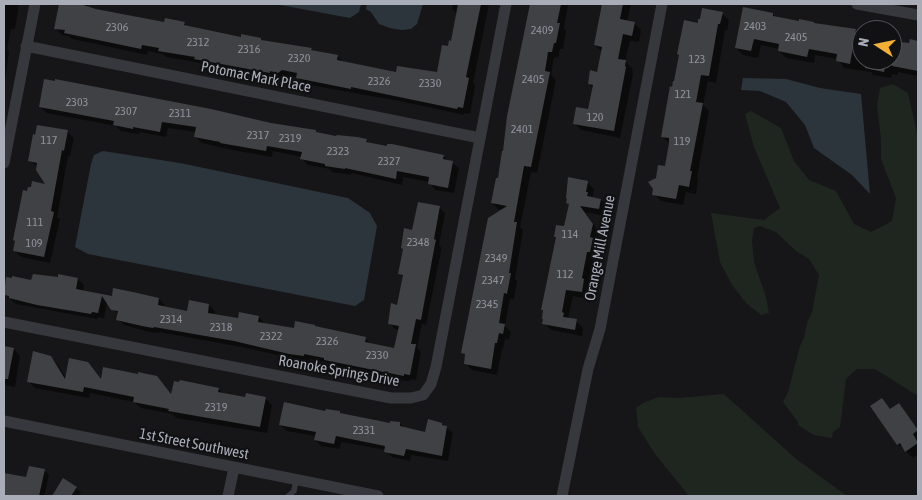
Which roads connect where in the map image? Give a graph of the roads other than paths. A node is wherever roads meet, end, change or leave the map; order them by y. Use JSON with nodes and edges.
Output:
{"nodes":[{"id":1,"x":35,"y":4,"type":"edge"},
{"id":2,"x":506,"y":4,"type":"edge"},
{"id":3,"x":662,"y":4,"type":"edge"},
{"id":4,"x":857,"y":4,"type":"edge"},
{"id":5,"x":918,"y":15,"type":"edge"},
{"id":6,"x":26,"y":46,"type":"junction"},
{"id":7,"x":480,"y":138,"type":"junction"},
{"id":8,"x":4,"y":163,"type":"edge"},
{"id":9,"x":4,"y":322,"type":"edge"},
{"id":10,"x":4,"y":421,"type":"edge"},
{"id":11,"x":234,"y":468,"type":"junction"},
{"id":12,"x":295,"y":485,"type":"junction"},
{"id":13,"x":228,"y":496,"type":"edge"},
{"id":14,"x":288,"y":496,"type":"edge"},
{"id":15,"x":299,"y":496,"type":"edge"},
{"id":16,"x":378,"y":496,"type":"edge"},
{"id":17,"x":562,"y":496,"type":"edge"}],
"edges":[{"from":1,"to":6,"type":"street"},
{"from":2,"to":7,"type":"street","name":"Roanoke Springs Drive"},
{"from":3,"to":17,"type":"street","name":"Orange Mill Avenue"},
{"from":4,"to":5,"type":"street"},
{"from":6,"to":7,"type":"street","name":"Potomac Mark Place"},
{"from":6,"to":8,"type":"street"},
{"from":7,"to":9,"type":"street","name":"Roanoke Springs Drive"},
{"from":10,"to":11,"type":"street","name":"1st Street Southwest"},
{"from":11,"to":12,"type":"street","name":"1st Street Southwest"},
{"from":11,"to":13,"type":"street"},
{"from":12,"to":14,"type":"lane"},
{"from":12,"to":15,"type":"lane"},
{"from":12,"to":16,"type":"street","name":"1st Street Southwest"}]}
